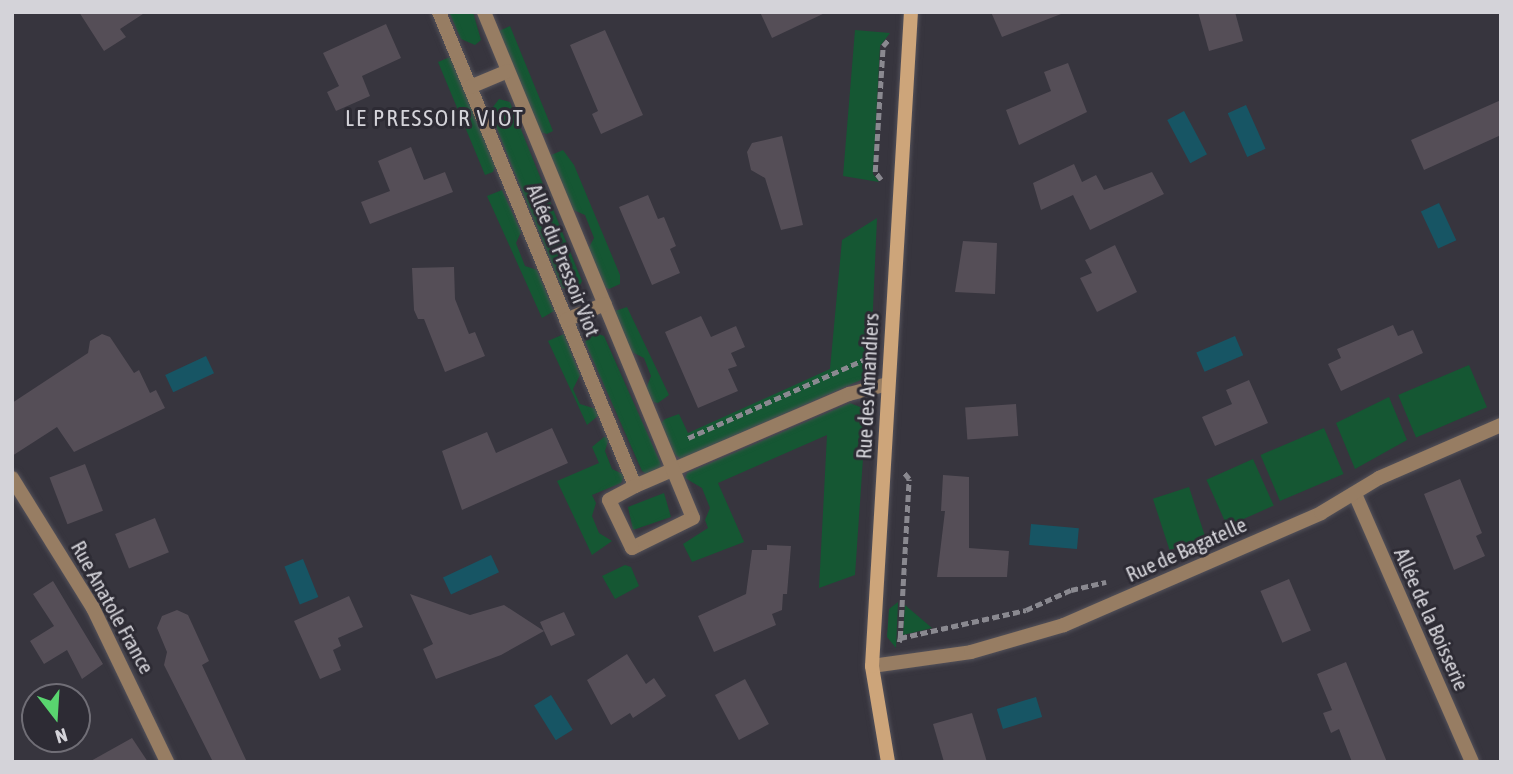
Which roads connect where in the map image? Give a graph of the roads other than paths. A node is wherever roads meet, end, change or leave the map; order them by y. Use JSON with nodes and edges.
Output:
{"nodes":[{"id":1,"x":439,"y":12,"type":"edge"},
{"id":2,"x":484,"y":12,"type":"edge"},
{"id":3,"x":911,"y":12,"type":"edge"},
{"id":4,"x":508,"y":71,"type":"junction"},
{"id":5,"x":470,"y":87,"type":"junction"},
{"id":6,"x":605,"y":304,"type":"junction"},
{"id":7,"x":566,"y":320,"type":"junction"},
{"id":8,"x":888,"y":384,"type":"junction"},
{"id":9,"x":1501,"y":425,"type":"edge"},
{"id":10,"x":674,"y":471,"type":"junction"},
{"id":11,"x":12,"y":478,"type":"edge"},
{"id":12,"x":635,"y":486,"type":"junction"},
{"id":13,"x":1355,"y":494,"type":"junction"},
{"id":14,"x":872,"y":666,"type":"junction"},
{"id":15,"x":167,"y":762,"type":"edge"},
{"id":16,"x":888,"y":762,"type":"edge"},
{"id":17,"x":1472,"y":762,"type":"edge"}],
"edges":[{"from":1,"to":5,"type":"street","name":"Allée du Pressoir Viot"},
{"from":2,"to":4,"type":"street","name":"Allée du Pressoir Viot"},
{"from":3,"to":8,"type":"street","name":"Rue des Amandiers"},
{"from":4,"to":5,"type":"street"},
{"from":4,"to":6,"type":"street","name":"Allée du Pressoir Viot"},
{"from":5,"to":7,"type":"street","name":"Allée du Pressoir Viot"},
{"from":6,"to":7,"type":"street"},
{"from":6,"to":10,"type":"street","name":"Allée du Pressoir Viot"},
{"from":7,"to":12,"type":"street","name":"Allée du Pressoir Viot"},
{"from":8,"to":10,"type":"street"},
{"from":8,"to":14,"type":"street","name":"Rue des Amandiers"},
{"from":9,"to":13,"type":"street","name":"Rue de Bagatelle"},
{"from":10,"to":12,"type":"street"},
{"from":10,"to":12,"type":"street","name":"Allée du Pressoir Viot"},
{"from":11,"to":15,"type":"street","name":"Rue Anatole France"},
{"from":13,"to":14,"type":"street","name":"Rue de Bagatelle"},
{"from":13,"to":17,"type":"street","name":"Allée de la Boisserie"},
{"from":14,"to":16,"type":"street","name":"Rue des Amandiers"}]}
